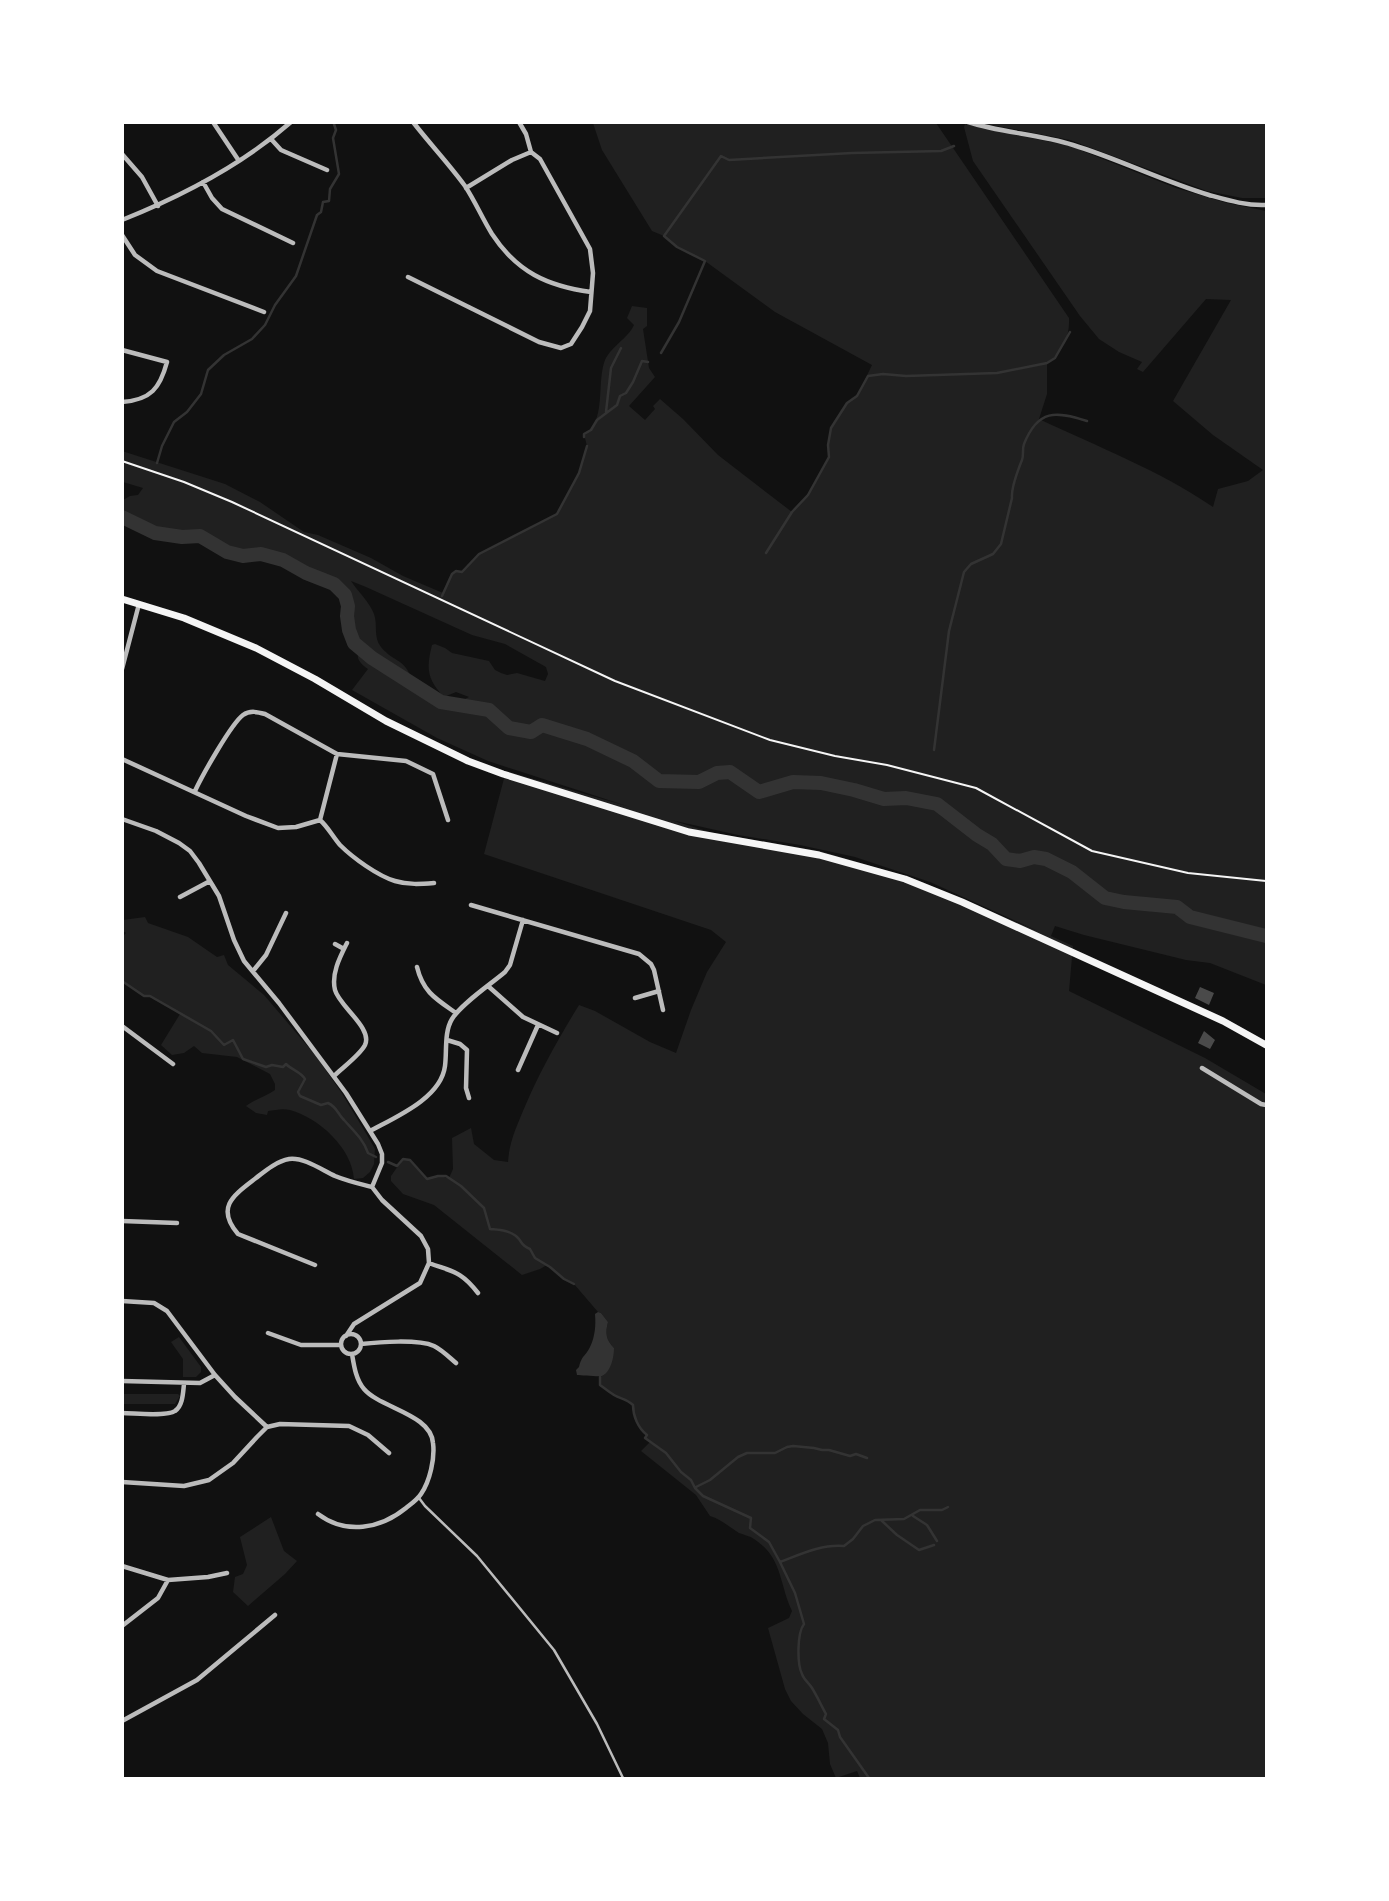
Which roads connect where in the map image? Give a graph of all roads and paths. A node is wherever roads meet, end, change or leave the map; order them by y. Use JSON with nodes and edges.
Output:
{"nodes":[{"id":1,"x":213,"y":122,"type":"edge"},
{"id":2,"x":291,"y":122,"type":"edge"},
{"id":3,"x":413,"y":122,"type":"edge"},
{"id":4,"x":519,"y":122,"type":"edge"},
{"id":5,"x":968,"y":122,"type":"edge"},
{"id":6,"x":271,"y":139,"type":"junction"},
{"id":7,"x":531,"y":152,"type":"junction"},
{"id":8,"x":123,"y":157,"type":"edge"},
{"id":9,"x":239,"y":160,"type":"junction"},
{"id":10,"x":327,"y":170,"type":"dead end"},
{"id":11,"x":203,"y":182,"type":"junction"},
{"id":12,"x":466,"y":187,"type":"junction"},
{"id":13,"x":1266,"y":205,"type":"edge"},
{"id":14,"x":158,"y":206,"type":"junction"},
{"id":15,"x":122,"y":220,"type":"edge"},
{"id":16,"x":122,"y":235,"type":"edge"},
{"id":17,"x":293,"y":243,"type":"dead end"},
{"id":18,"x":408,"y":278,"type":"dead end"},
{"id":19,"x":592,"y":292,"type":"junction"},
{"id":20,"x":264,"y":312,"type":"dead end"},
{"id":21,"x":122,"y":350,"type":"edge"},
{"id":22,"x":122,"y":402,"type":"edge"},
{"id":23,"x":122,"y":461,"type":"edge"},
{"id":24,"x":122,"y":599,"type":"edge"},
{"id":25,"x":139,"y":604,"type":"junction"},
{"id":26,"x":122,"y":669,"type":"edge"},
{"id":27,"x":337,"y":754,"type":"junction"},
{"id":28,"x":122,"y":759,"type":"edge"},
{"id":29,"x":195,"y":791,"type":"junction"},
{"id":30,"x":122,"y":819,"type":"edge"},
{"id":31,"x":320,"y":820,"type":"junction"},
{"id":32,"x":448,"y":820,"type":"dead end"},
{"id":33,"x":210,"y":881,"type":"junction"},
{"id":34,"x":1266,"y":881,"type":"edge"},
{"id":35,"x":433,"y":883,"type":"dead end"},
{"id":36,"x":180,"y":897,"type":"dead end"},
{"id":37,"x":471,"y":905,"type":"dead end"},
{"id":38,"x":286,"y":913,"type":"dead end"},
{"id":39,"x":523,"y":920,"type":"junction"},
{"id":40,"x":335,"y":944,"type":"dead end"},
{"id":41,"x":417,"y":967,"type":"dead end"},
{"id":42,"x":253,"y":971,"type":"junction"},
{"id":43,"x":488,"y":986,"type":"junction"},
{"id":44,"x":659,"y":991,"type":"junction"},
{"id":45,"x":635,"y":998,"type":"dead end"},
{"id":46,"x":663,"y":1010,"type":"dead end"},
{"id":47,"x":456,"y":1013,"type":"junction"},
{"id":48,"x":538,"y":1025,"type":"junction"},
{"id":49,"x":122,"y":1026,"type":"edge"},
{"id":50,"x":557,"y":1033,"type":"dead end"},
{"id":51,"x":447,"y":1040,"type":"junction"},
{"id":52,"x":1266,"y":1045,"type":"edge"},
{"id":53,"x":173,"y":1064,"type":"dead end"},
{"id":54,"x":1202,"y":1068,"type":"dead end"},
{"id":55,"x":519,"y":1070,"type":"dead end"},
{"id":56,"x":334,"y":1076,"type":"junction"},
{"id":57,"x":469,"y":1098,"type":"dead end"},
{"id":58,"x":1266,"y":1105,"type":"edge"},
{"id":59,"x":370,"y":1130,"type":"junction"},
{"id":60,"x":372,"y":1188,"type":"junction"},
{"id":61,"x":122,"y":1221,"type":"edge"},
{"id":62,"x":177,"y":1223,"type":"dead end"},
{"id":63,"x":429,"y":1263,"type":"junction"},
{"id":64,"x":315,"y":1265,"type":"dead end"},
{"id":65,"x":478,"y":1293,"type":"dead end"},
{"id":66,"x":122,"y":1301,"type":"edge"},
{"id":67,"x":362,"y":1320,"type":"junction"},
{"id":68,"x":268,"y":1333,"type":"dead end"},
{"id":69,"x":346,"y":1336,"type":"junction"},
{"id":70,"x":358,"y":1337,"type":"junction"},
{"id":71,"x":361,"y":1344,"type":"junction"},
{"id":72,"x":341,"y":1345,"type":"junction"},
{"id":73,"x":352,"y":1354,"type":"junction"},
{"id":74,"x":456,"y":1363,"type":"dead end"},
{"id":75,"x":215,"y":1375,"type":"junction"},
{"id":76,"x":122,"y":1381,"type":"edge"},
{"id":77,"x":184,"y":1384,"type":"junction"},
{"id":78,"x":122,"y":1413,"type":"edge"},
{"id":79,"x":267,"y":1427,"type":"junction"},
{"id":80,"x":390,"y":1454,"type":"dead end"},
{"id":81,"x":122,"y":1482,"type":"edge"},
{"id":82,"x":419,"y":1498,"type":"junction"},
{"id":83,"x":318,"y":1514,"type":"dead end"},
{"id":84,"x":122,"y":1566,"type":"edge"},
{"id":85,"x":227,"y":1573,"type":"dead end"},
{"id":86,"x":168,"y":1580,"type":"junction"},
{"id":87,"x":275,"y":1615,"type":"dead end"},
{"id":88,"x":122,"y":1626,"type":"edge"},
{"id":89,"x":122,"y":1721,"type":"edge"},
{"id":90,"x":623,"y":1779,"type":"edge"}],
"edges":[{"from":1,"to":9,"type":"street"},
{"from":2,"to":6,"type":"street"},
{"from":3,"to":12,"type":"street"},
{"from":4,"to":7,"type":"street"},
{"from":5,"to":13,"type":"street"},
{"from":6,"to":9,"type":"street"},
{"from":6,"to":10,"type":"street"},
{"from":7,"to":12,"type":"street"},
{"from":7,"to":19,"type":"street"},
{"from":8,"to":14,"type":"street"},
{"from":9,"to":11,"type":"street"},
{"from":11,"to":14,"type":"street"},
{"from":11,"to":17,"type":"street"},
{"from":12,"to":19,"type":"street"},
{"from":14,"to":15,"type":"street"},
{"from":16,"to":20,"type":"street"},
{"from":18,"to":19,"type":"street"},
{"from":21,"to":22,"type":"street"},
{"from":23,"to":34,"type":"path"},
{"from":24,"to":25,"type":"main road"},
{"from":25,"to":26,"type":"street"},
{"from":25,"to":52,"type":"main road"},
{"from":27,"to":29,"type":"street"},
{"from":27,"to":31,"type":"street"},
{"from":27,"to":32,"type":"street"},
{"from":28,"to":29,"type":"street"},
{"from":29,"to":31,"type":"street"},
{"from":30,"to":33,"type":"street"},
{"from":31,"to":35,"type":"street"},
{"from":33,"to":36,"type":"street"},
{"from":33,"to":42,"type":"street"},
{"from":37,"to":39,"type":"street"},
{"from":38,"to":42,"type":"street"},
{"from":39,"to":43,"type":"street"},
{"from":39,"to":44,"type":"street"},
{"from":40,"to":56,"type":"street"},
{"from":41,"to":47,"type":"street"},
{"from":42,"to":56,"type":"street"},
{"from":43,"to":47,"type":"street"},
{"from":43,"to":48,"type":"street"},
{"from":44,"to":45,"type":"street"},
{"from":44,"to":46,"type":"street"},
{"from":47,"to":51,"type":"street"},
{"from":48,"to":50,"type":"street"},
{"from":48,"to":55,"type":"street"},
{"from":49,"to":53,"type":"street"},
{"from":51,"to":57,"type":"street"},
{"from":51,"to":59,"type":"street"},
{"from":54,"to":58,"type":"street"},
{"from":56,"to":59,"type":"street"},
{"from":59,"to":60,"type":"street"},
{"from":60,"to":63,"type":"street"},
{"from":60,"to":64,"type":"street"},
{"from":61,"to":62,"type":"street"},
{"from":63,"to":65,"type":"street"},
{"from":63,"to":67,"type":"street"},
{"from":66,"to":75,"type":"street"},
{"from":67,"to":69,"type":"street"},
{"from":67,"to":70,"type":"street"},
{"from":68,"to":72,"type":"street"},
{"from":69,"to":70,"type":"street"},
{"from":69,"to":72,"type":"street"},
{"from":70,"to":71,"type":"street"},
{"from":71,"to":73,"type":"street"},
{"from":71,"to":74,"type":"street"},
{"from":72,"to":73,"type":"street"},
{"from":73,"to":82,"type":"street"},
{"from":75,"to":77,"type":"street"},
{"from":75,"to":79,"type":"street"},
{"from":76,"to":77,"type":"street"},
{"from":77,"to":78,"type":"street"},
{"from":79,"to":80,"type":"street"},
{"from":79,"to":81,"type":"street"},
{"from":82,"to":83,"type":"street"},
{"from":82,"to":90,"type":"lane"},
{"from":84,"to":86,"type":"street"},
{"from":85,"to":86,"type":"street"},
{"from":86,"to":88,"type":"street"},
{"from":87,"to":89,"type":"street"}]}
